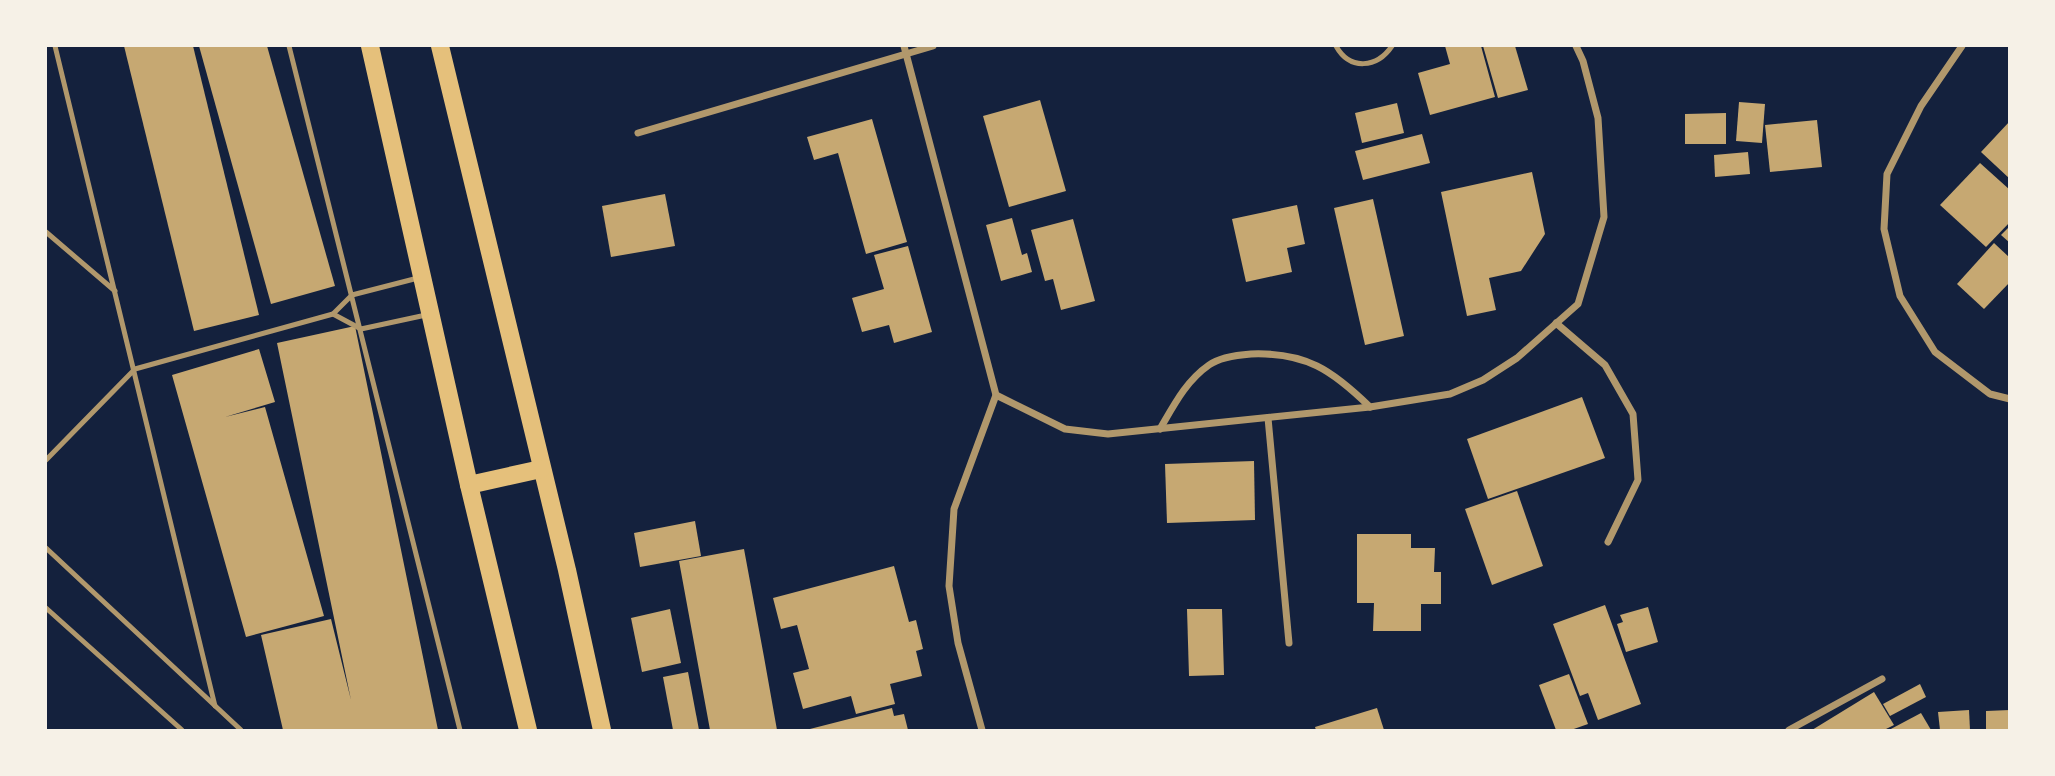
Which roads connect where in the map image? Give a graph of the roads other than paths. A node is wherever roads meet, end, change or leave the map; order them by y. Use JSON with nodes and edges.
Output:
{"nodes":[{"id":1,"x":55,"y":46,"type":"edge"},
{"id":2,"x":289,"y":46,"type":"edge"},
{"id":3,"x":370,"y":46,"type":"edge"},
{"id":4,"x":440,"y":46,"type":"edge"},
{"id":5,"x":933,"y":46,"type":"edge"},
{"id":6,"x":1336,"y":46,"type":"edge"},
{"id":7,"x":1392,"y":46,"type":"edge"},
{"id":8,"x":1576,"y":46,"type":"edge"},
{"id":9,"x":1962,"y":46,"type":"edge"},
{"id":10,"x":905,"y":50,"type":"edge"},
{"id":11,"x":638,"y":133,"type":"dead end"},
{"id":12,"x":46,"y":232,"type":"edge"},
{"id":13,"x":422,"y":277,"type":"junction"},
{"id":14,"x":116,"y":292,"type":"junction"},
{"id":15,"x":352,"y":295,"type":"junction"},
{"id":16,"x":333,"y":314,"type":"junction"},
{"id":17,"x":430,"y":314,"type":"junction"},
{"id":18,"x":1556,"y":323,"type":"junction"},
{"id":19,"x":360,"y":329,"type":"junction"},
{"id":20,"x":135,"y":369,"type":"junction"},
{"id":21,"x":996,"y":395,"type":"junction"},
{"id":22,"x":2010,"y":399,"type":"edge"},
{"id":23,"x":1370,"y":407,"type":"junction"},
{"id":24,"x":1268,"y":418,"type":"junction"},
{"id":25,"x":1160,"y":429,"type":"junction"},
{"id":26,"x":46,"y":460,"type":"edge"},
{"id":27,"x":541,"y":469,"type":"junction"},
{"id":28,"x":469,"y":485,"type":"junction"},
{"id":29,"x":1608,"y":542,"type":"dead end"},
{"id":30,"x":46,"y":548,"type":"edge"},
{"id":31,"x":46,"y":608,"type":"edge"},
{"id":32,"x":1289,"y":643,"type":"dead end"},
{"id":33,"x":1882,"y":679,"type":"dead end"},
{"id":34,"x":215,"y":706,"type":"junction"},
{"id":35,"x":182,"y":730,"type":"edge"},
{"id":36,"x":241,"y":730,"type":"edge"},
{"id":37,"x":460,"y":730,"type":"edge"},
{"id":38,"x":528,"y":730,"type":"edge"},
{"id":39,"x":602,"y":730,"type":"edge"},
{"id":40,"x":982,"y":730,"type":"edge"},
{"id":41,"x":1789,"y":730,"type":"edge"}],
"edges":[{"from":1,"to":14,"type":"lane"},
{"from":2,"to":15,"type":"lane"},
{"from":3,"to":13,"type":"main road"},
{"from":4,"to":27,"type":"main road"},
{"from":5,"to":10,"type":"street"},
{"from":6,"to":7,"type":"lane"},
{"from":8,"to":18,"type":"street"},
{"from":9,"to":22,"type":"street"},
{"from":10,"to":11,"type":"street"},
{"from":10,"to":21,"type":"street"},
{"from":12,"to":14,"type":"lane"},
{"from":13,"to":15,"type":"lane"},
{"from":13,"to":17,"type":"main road"},
{"from":14,"to":20,"type":"lane"},
{"from":15,"to":16,"type":"lane"},
{"from":15,"to":19,"type":"lane"},
{"from":16,"to":19,"type":"lane"},
{"from":16,"to":20,"type":"lane"},
{"from":17,"to":19,"type":"lane"},
{"from":17,"to":28,"type":"main road"},
{"from":18,"to":23,"type":"street"},
{"from":18,"to":29,"type":"street"},
{"from":19,"to":37,"type":"lane"},
{"from":20,"to":26,"type":"lane"},
{"from":20,"to":34,"type":"lane"},
{"from":21,"to":25,"type":"street"},
{"from":21,"to":40,"type":"street"},
{"from":23,"to":24,"type":"street"},
{"from":23,"to":25,"type":"street"},
{"from":24,"to":25,"type":"street"},
{"from":24,"to":32,"type":"street"},
{"from":27,"to":28,"type":"main road"},
{"from":27,"to":39,"type":"main road"},
{"from":28,"to":38,"type":"main road"},
{"from":30,"to":34,"type":"lane"},
{"from":31,"to":35,"type":"lane"},
{"from":33,"to":41,"type":"street"},
{"from":34,"to":36,"type":"lane"}]}
